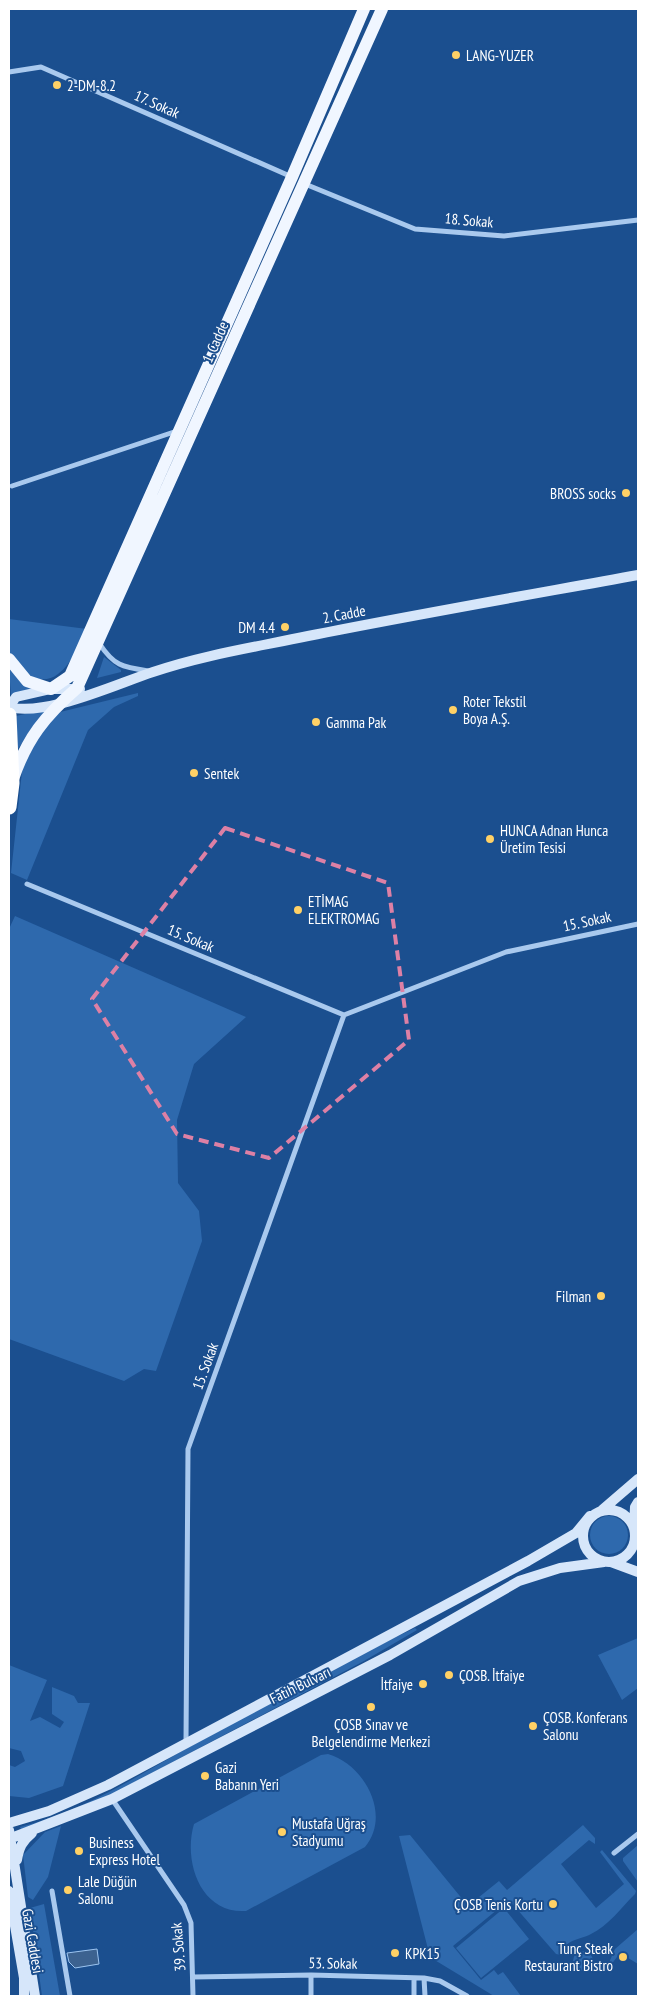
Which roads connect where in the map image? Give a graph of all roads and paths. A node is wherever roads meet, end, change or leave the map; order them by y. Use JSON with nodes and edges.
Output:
{"nodes":[{"id":1,"x":364,"y":9,"type":"edge"},
{"id":2,"x":382,"y":9,"type":"edge"},
{"id":3,"x":9,"y":72,"type":"edge"},
{"id":4,"x":292,"y":177,"type":"junction"},
{"id":5,"x":305,"y":184,"type":"junction"},
{"id":6,"x":638,"y":220,"type":"edge"},
{"id":7,"x":180,"y":430,"type":"junction"},
{"id":8,"x":12,"y":486,"type":"dead end"},
{"id":9,"x":638,"y":575,"type":"edge"},
{"id":10,"x":98,"y":641,"type":"junction"},
{"id":11,"x":9,"y":659,"type":"edge"},
{"id":12,"x":154,"y":671,"type":"junction"},
{"id":13,"x":70,"y":676,"type":"junction"},
{"id":14,"x":77,"y":688,"type":"junction"},
{"id":15,"x":51,"y":689,"type":"junction"},
{"id":16,"x":93,"y":693,"type":"junction"},
{"id":17,"x":60,"y":703,"type":"junction"},
{"id":18,"x":9,"y":707,"type":"edge"},
{"id":19,"x":9,"y":715,"type":"edge"},
{"id":20,"x":12,"y":783,"type":"junction"},
{"id":21,"x":9,"y":807,"type":"edge"},
{"id":22,"x":27,"y":884,"type":"dead end"},
{"id":23,"x":638,"y":924,"type":"edge"},
{"id":24,"x":344,"y":1015,"type":"junction"},
{"id":25,"x":638,"y":1479,"type":"edge"},
{"id":26,"x":638,"y":1502,"type":"edge"},
{"id":27,"x":602,"y":1510,"type":"junction"},
{"id":28,"x":590,"y":1516,"type":"junction"},
{"id":29,"x":634,"y":1530,"type":"junction"},
{"id":30,"x":638,"y":1542,"type":"edge"},
{"id":31,"x":607,"y":1562,"type":"junction"},
{"id":32,"x":638,"y":1572,"type":"edge"},
{"id":33,"x":186,"y":1742,"type":"junction"},
{"id":34,"x":112,"y":1800,"type":"junction"},
{"id":35,"x":9,"y":1823,"type":"edge"},
{"id":36,"x":37,"y":1829,"type":"junction"},
{"id":37,"x":638,"y":1834,"type":"edge"},
{"id":38,"x":9,"y":1836,"type":"edge"},
{"id":39,"x":614,"y":1853,"type":"dead end"},
{"id":40,"x":15,"y":1874,"type":"junction"},
{"id":41,"x":9,"y":1891,"type":"edge"},
{"id":42,"x":52,"y":1891,"type":"dead end"},
{"id":43,"x":311,"y":1975,"type":"junction"},
{"id":44,"x":193,"y":1977,"type":"junction"},
{"id":45,"x":414,"y":1978,"type":"junction"},
{"id":46,"x":424,"y":1978,"type":"junction"},
{"id":47,"x":24,"y":1996,"type":"edge"},
{"id":48,"x":35,"y":1996,"type":"edge"},
{"id":49,"x":70,"y":1996,"type":"edge"},
{"id":50,"x":193,"y":1996,"type":"edge"},
{"id":51,"x":311,"y":1996,"type":"edge"},
{"id":52,"x":414,"y":1996,"type":"edge"},
{"id":53,"x":425,"y":1996,"type":"edge"},
{"id":54,"x":467,"y":1996,"type":"edge"}],
"edges":[{"from":1,"to":4,"type":"main road","name":"1. Cadde"},
{"from":2,"to":5,"type":"main road","name":"1. Cadde"},
{"from":3,"to":4,"type":"street","name":"17. Sokak"},
{"from":4,"to":7,"type":"main road","name":"1. Cadde"},
{"from":5,"to":6,"type":"street","name":"18. Sokak"},
{"from":5,"to":10,"type":"main road","name":"1. Cadde"},
{"from":7,"to":8,"type":"street"},
{"from":7,"to":13,"type":"main road","name":"1. Cadde"},
{"from":9,"to":12,"type":"main road","name":"2. Cadde"},
{"from":10,"to":12,"type":"street"},
{"from":10,"to":14,"type":"main road","name":"1. Cadde"},
{"from":11,"to":15,"type":"main road"},
{"from":12,"to":16,"type":"main road","name":"2. Cadde"},
{"from":13,"to":14,"type":"main road"},
{"from":13,"to":15,"type":"main road"},
{"from":14,"to":15,"type":"main road"},
{"from":14,"to":16,"type":"main road"},
{"from":14,"to":17,"type":"main road"},
{"from":15,"to":18,"type":"main road"},
{"from":16,"to":17,"type":"main road","name":"2. Cadde"},
{"from":17,"to":18,"type":"main road","name":"2. Cadde"},
{"from":17,"to":20,"type":"main road"},
{"from":19,"to":20,"type":"highway"},
{"from":20,"to":21,"type":"highway"},
{"from":22,"to":24,"type":"street","name":"15. Sokak"},
{"from":23,"to":24,"type":"street","name":"15. Sokak"},
{"from":24,"to":33,"type":"street","name":"15. Sokak"},
{"from":25,"to":27,"type":"main road"},
{"from":26,"to":29,"type":"main road"},
{"from":27,"to":28,"type":"main road"},
{"from":27,"to":29,"type":"main road"},
{"from":28,"to":31,"type":"main road"},
{"from":28,"to":33,"type":"main road","name":"Fatih Bulvarı"},
{"from":29,"to":30,"type":"main road"},
{"from":29,"to":31,"type":"main road"},
{"from":31,"to":32,"type":"main road"},
{"from":31,"to":34,"type":"main road","name":"Fatih Bulvarı"},
{"from":33,"to":35,"type":"main road","name":"Fatih Bulvarı"},
{"from":34,"to":36,"type":"main road","name":"Fatih Bulvarı"},
{"from":34,"to":44,"type":"street","name":"39. Sokak"},
{"from":36,"to":38,"type":"main road","name":"Fatih Bulvarı"},
{"from":36,"to":40,"type":"main road"},
{"from":37,"to":39,"type":"street"},
{"from":38,"to":40,"type":"main road"},
{"from":40,"to":48,"type":"main road"},
{"from":41,"to":47,"type":"main road","name":"Gazi Caddesi"},
{"from":42,"to":49,"type":"street"},
{"from":43,"to":44,"type":"street","name":"53. Sokak"},
{"from":43,"to":45,"type":"street","name":"53. Sokak"},
{"from":43,"to":51,"type":"street"},
{"from":44,"to":50,"type":"street","name":"39. Sokak"},
{"from":45,"to":46,"type":"street","name":"53. Sokak"},
{"from":45,"to":52,"type":"street"},
{"from":46,"to":53,"type":"street"},
{"from":46,"to":54,"type":"street","name":"53. Sokak"}]}
